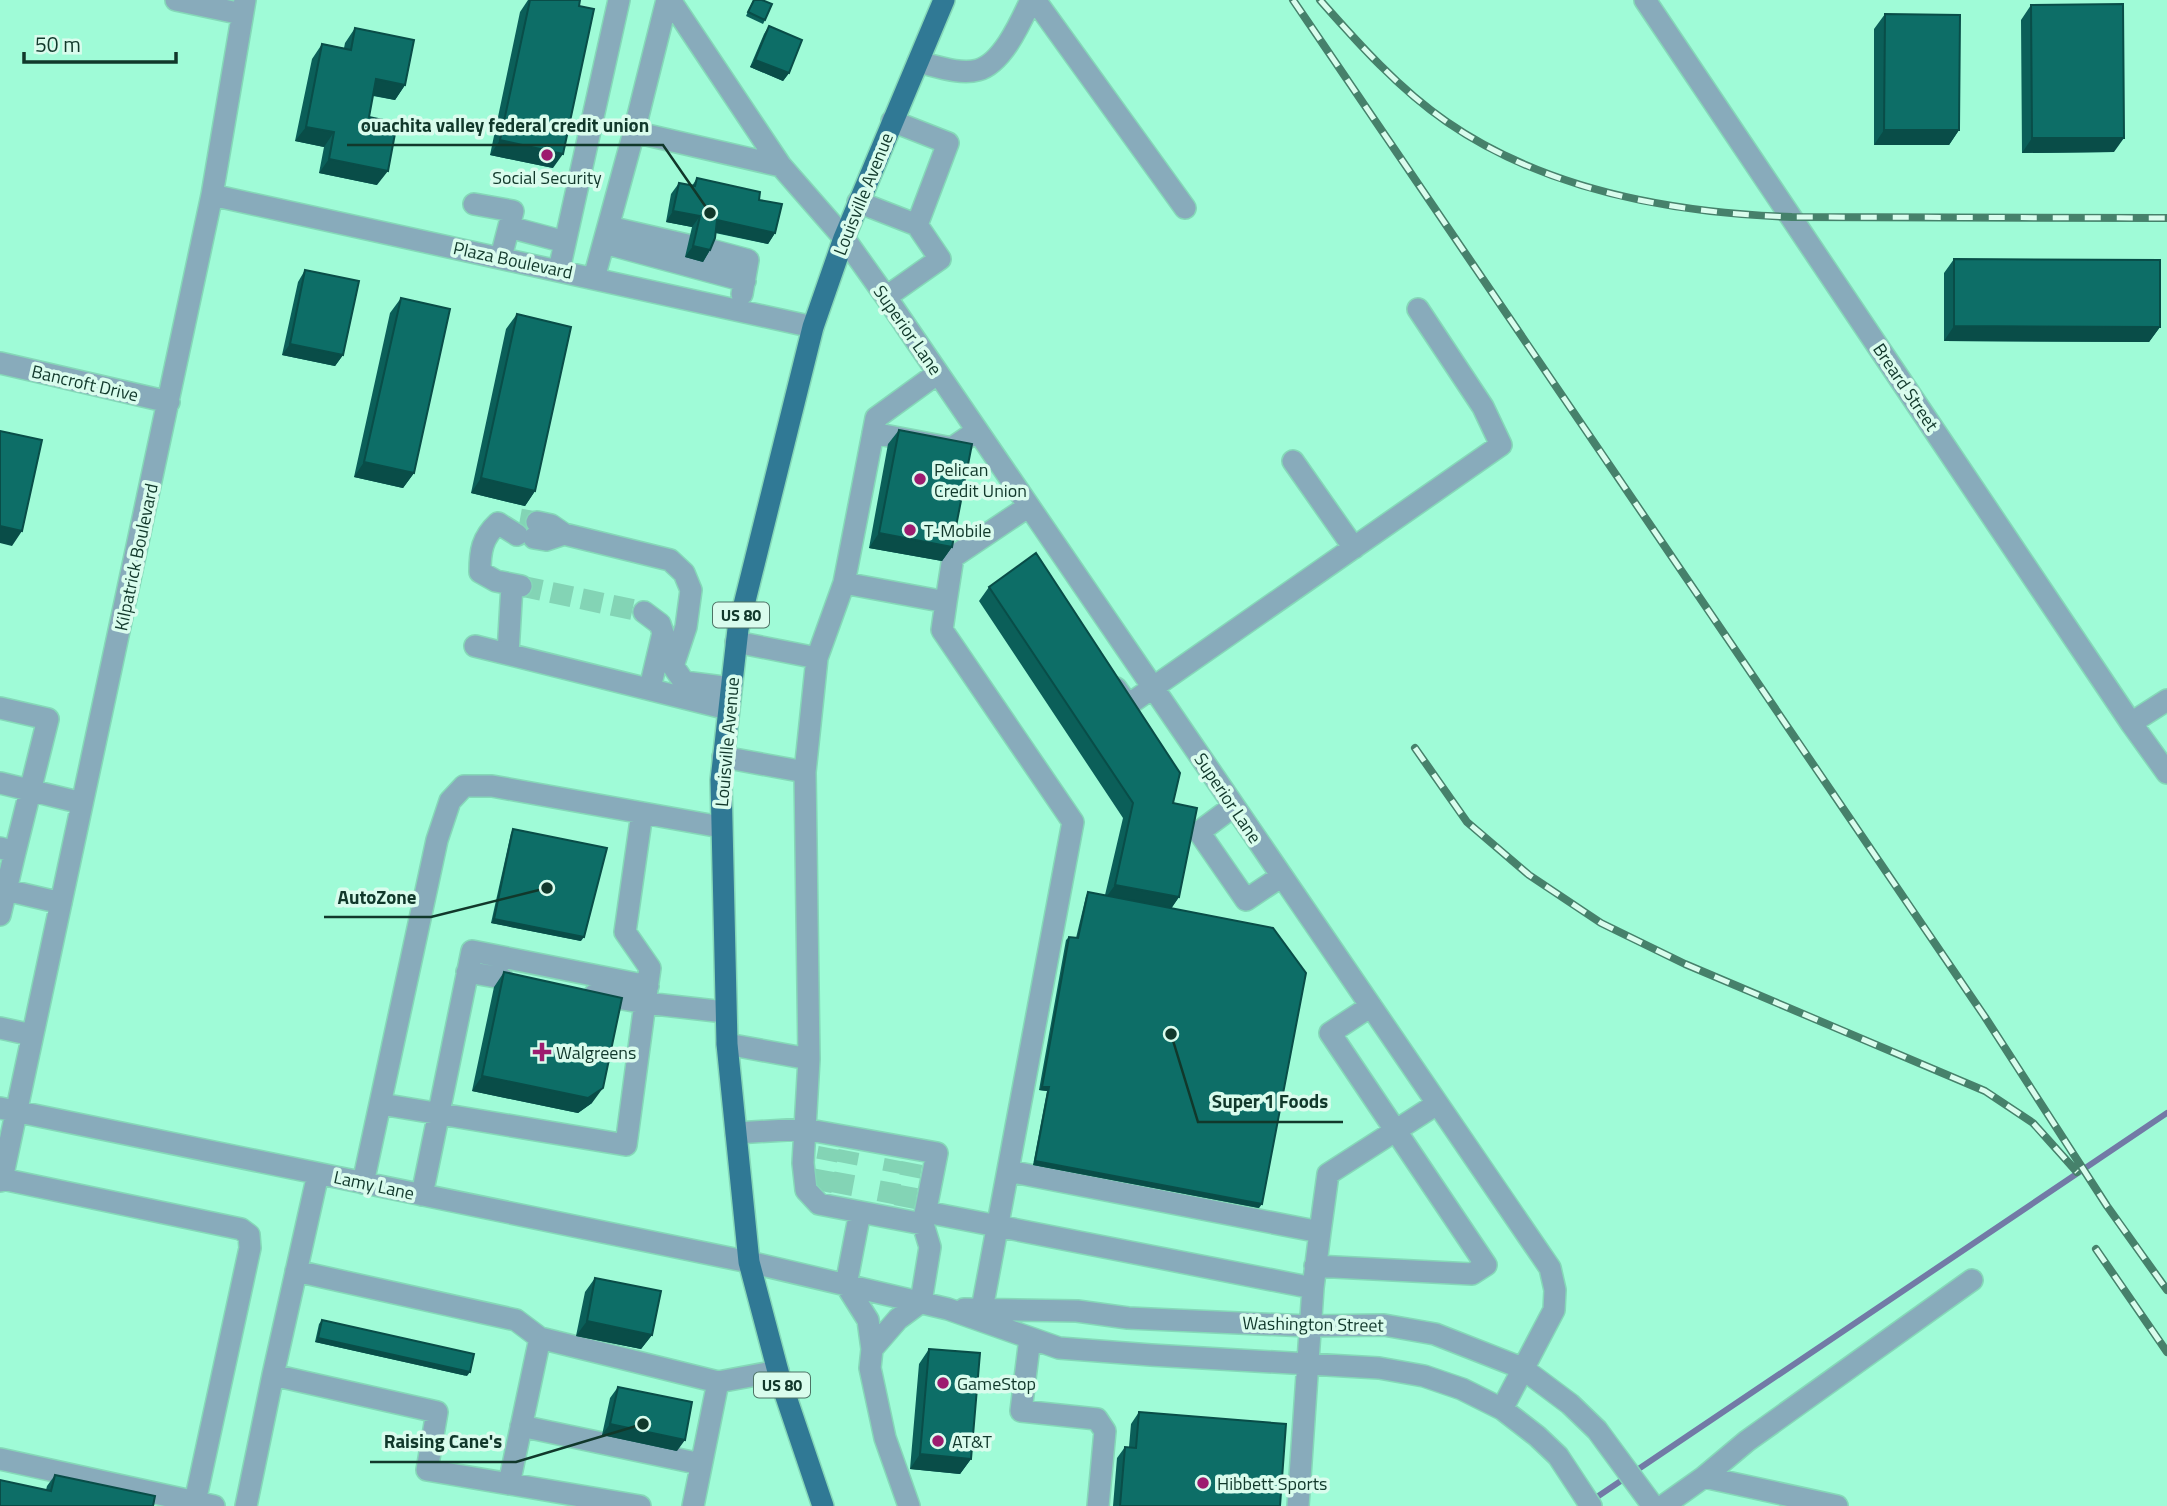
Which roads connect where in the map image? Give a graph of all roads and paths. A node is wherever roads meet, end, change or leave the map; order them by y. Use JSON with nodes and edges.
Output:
{"nodes":[{"id":1,"x":176,"y":0,"type":"edge"},
{"id":2,"x":619,"y":0,"type":"edge"},
{"id":3,"x":668,"y":0,"type":"edge"},
{"id":4,"x":944,"y":0,"type":"edge"},
{"id":5,"x":1033,"y":0,"type":"edge"},
{"id":6,"x":1645,"y":0,"type":"edge"},
{"id":7,"x":243,"y":7,"type":"edge"},
{"id":8,"x":918,"y":62,"type":"junction"},
{"id":9,"x":892,"y":121,"type":"junction"},
{"id":10,"x":634,"y":132,"type":"junction"},
{"id":11,"x":781,"y":166,"type":"junction"},
{"id":12,"x":212,"y":195,"type":"junction"},
{"id":13,"x":858,"y":202,"type":"junction"},
{"id":14,"x":474,"y":205,"type":"dead end"},
{"id":15,"x":1185,"y":208,"type":"dead end"},
{"id":16,"x":917,"y":225,"type":"junction"},
{"id":17,"x":509,"y":227,"type":"junction"},
{"id":18,"x":607,"y":235,"type":"junction"},
{"id":19,"x":844,"y":238,"type":"junction"},
{"id":20,"x":565,"y":242,"type":"junction"},
{"id":21,"x":501,"y":257,"type":"junction"},
{"id":22,"x":559,"y":270,"type":"junction"},
{"id":23,"x":594,"y":278,"type":"junction"},
{"id":24,"x":745,"y":281,"type":"junction"},
{"id":25,"x":886,"y":297,"type":"junction"},
{"id":26,"x":1418,"y":309,"type":"dead end"},
{"id":27,"x":740,"y":310,"type":"junction"},
{"id":28,"x":813,"y":327,"type":"junction"},
{"id":29,"x":0,"y":363,"type":"edge"},
{"id":30,"x":938,"y":373,"type":"junction"},
{"id":31,"x":169,"y":402,"type":"junction"},
{"id":32,"x":977,"y":431,"type":"junction"},
{"id":33,"x":873,"y":433,"type":"junction"},
{"id":34,"x":1293,"y":461,"type":"dead end"},
{"id":35,"x":1029,"y":506,"type":"junction"},
{"id":36,"x":1354,"y":548,"type":"junction"},
{"id":37,"x":844,"y":583,"type":"junction"},
{"id":38,"x":946,"y":602,"type":"junction"},
{"id":39,"x":645,"y":612,"type":"dead end"},
{"id":40,"x":736,"y":642,"type":"junction"},
{"id":41,"x":475,"y":646,"type":"dead end"},
{"id":42,"x":508,"y":653,"type":"junction"},
{"id":43,"x":817,"y":658,"type":"junction"},
{"id":44,"x":1104,"y":671,"type":"edge"},
{"id":45,"x":650,"y":688,"type":"junction"},
{"id":46,"x":1153,"y":688,"type":"junction"},
{"id":47,"x":730,"y":699,"type":"junction"},
{"id":48,"x":2167,"y":700,"type":"edge"},
{"id":49,"x":0,"y":708,"type":"edge"},
{"id":50,"x":2131,"y":723,"type":"junction"},
{"id":51,"x":723,"y":757,"type":"junction"},
{"id":52,"x":805,"y":772,"type":"junction"},
{"id":53,"x":2167,"y":773,"type":"edge"},
{"id":54,"x":0,"y":783,"type":"edge"},
{"id":55,"x":30,"y":790,"type":"junction"},
{"id":56,"x":82,"y":803,"type":"junction"},
{"id":57,"x":1234,"y":806,"type":"junction"},
{"id":58,"x":642,"y":813,"type":"junction"},
{"id":59,"x":721,"y":827,"type":"junction"},
{"id":60,"x":7,"y":850,"type":"edge"},
{"id":61,"x":1282,"y":876,"type":"junction"},
{"id":62,"x":6,"y":890,"type":"junction"},
{"id":63,"x":61,"y":902,"type":"junction"},
{"id":64,"x":0,"y":915,"type":"edge"},
{"id":65,"x":467,"y":972,"type":"junction"},
{"id":66,"x":502,"y":978,"type":"edge"},
{"id":67,"x":528,"y":983,"type":"edge"},
{"id":68,"x":646,"y":994,"type":"junction"},
{"id":69,"x":1371,"y":1006,"type":"junction"},
{"id":70,"x":725,"y":1012,"type":"junction"},
{"id":71,"x":0,"y":1028,"type":"edge"},
{"id":72,"x":32,"y":1035,"type":"junction"},
{"id":73,"x":727,"y":1044,"type":"junction"},
{"id":74,"x":809,"y":1059,"type":"junction"},
{"id":75,"x":381,"y":1104,"type":"junction"},
{"id":76,"x":1437,"y":1104,"type":"junction"},
{"id":77,"x":8,"y":1110,"type":"edge"},
{"id":78,"x":438,"y":1112,"type":"junction"},
{"id":79,"x":804,"y":1129,"type":"junction"},
{"id":80,"x":1396,"y":1131,"type":"junction"},
{"id":81,"x":736,"y":1133,"type":"junction"},
{"id":82,"x":1007,"y":1171,"type":"junction"},
{"id":83,"x":318,"y":1174,"type":"junction"},
{"id":84,"x":1,"y":1180,"type":"edge"},
{"id":85,"x":363,"y":1183,"type":"junction"},
{"id":86,"x":422,"y":1195,"type":"junction"},
{"id":87,"x":860,"y":1212,"type":"junction"},
{"id":88,"x":924,"y":1218,"type":"junction"},
{"id":89,"x":998,"y":1225,"type":"junction"},
{"id":90,"x":1320,"y":1232,"type":"junction"},
{"id":91,"x":749,"y":1262,"type":"junction"},
{"id":92,"x":296,"y":1270,"type":"junction"},
{"id":93,"x":1314,"y":1277,"type":"junction"},
{"id":94,"x":1972,"y":1280,"type":"dead end"},
{"id":95,"x":846,"y":1285,"type":"junction"},
{"id":96,"x":920,"y":1302,"type":"junction"},
{"id":97,"x":948,"y":1309,"type":"junction"},
{"id":98,"x":982,"y":1309,"type":"junction"},
{"id":99,"x":1308,"y":1326,"type":"junction"},
{"id":100,"x":540,"y":1338,"type":"junction"},
{"id":101,"x":1030,"y":1338,"type":"junction"},
{"id":102,"x":872,"y":1349,"type":"junction"},
{"id":103,"x":1309,"y":1364,"type":"junction"},
{"id":104,"x":1522,"y":1368,"type":"junction"},
{"id":105,"x":778,"y":1371,"type":"junction"},
{"id":106,"x":272,"y":1375,"type":"junction"},
{"id":107,"x":718,"y":1382,"type":"junction"},
{"id":108,"x":1502,"y":1409,"type":"junction"},
{"id":109,"x":521,"y":1426,"type":"junction"},
{"id":110,"x":0,"y":1459,"type":"edge"},
{"id":111,"x":701,"y":1464,"type":"junction"},
{"id":112,"x":1703,"y":1477,"type":"junction"},
{"id":113,"x":509,"y":1484,"type":"junction"},
{"id":114,"x":204,"y":1504,"type":"edge"},
{"id":115,"x":1654,"y":1504,"type":"edge"},
{"id":116,"x":246,"y":1506,"type":"edge"},
{"id":117,"x":640,"y":1506,"type":"edge"},
{"id":118,"x":693,"y":1506,"type":"edge"},
{"id":119,"x":823,"y":1506,"type":"edge"},
{"id":120,"x":909,"y":1506,"type":"edge"},
{"id":121,"x":1098,"y":1506,"type":"edge"},
{"id":122,"x":1297,"y":1506,"type":"edge"},
{"id":123,"x":1591,"y":1506,"type":"edge"},
{"id":124,"x":1837,"y":1506,"type":"edge"}],
"edges":[{"from":1,"to":7,"type":"street"},
{"from":2,"to":20,"type":"street"},
{"from":3,"to":10,"type":"street"},
{"from":3,"to":11,"type":"street","name":"Superior Lane"},
{"from":4,"to":8,"type":"main road","name":"Louisville Avenue","number":"US 80"},
{"from":5,"to":8,"type":"street"},
{"from":5,"to":15,"type":"street"},
{"from":6,"to":50,"type":"street","name":"Breard Street"},
{"from":7,"to":12,"type":"street","name":"Kilpatrick Boulevard"},
{"from":8,"to":9,"type":"main road","name":"Louisville Avenue","number":"US 80"},
{"from":9,"to":13,"type":"main road","name":"Louisville Avenue","number":"US 80"},
{"from":9,"to":16,"type":"street"},
{"from":10,"to":11,"type":"street"},
{"from":10,"to":18,"type":"street"},
{"from":11,"to":19,"type":"street","name":"Superior Lane"},
{"from":12,"to":21,"type":"street","name":"Plaza Boulevard"},
{"from":12,"to":31,"type":"street","name":"Kilpatrick Boulevard"},
{"from":13,"to":16,"type":"street"},
{"from":13,"to":19,"type":"main road","name":"Louisville Avenue","number":"US 80"},
{"from":14,"to":17,"type":"street"},
{"from":16,"to":25,"type":"street"},
{"from":17,"to":20,"type":"street"},
{"from":17,"to":21,"type":"street"},
{"from":18,"to":23,"type":"street"},
{"from":18,"to":24,"type":"street"},
{"from":18,"to":24,"type":"street"},
{"from":19,"to":25,"type":"street","name":"Superior Lane"},
{"from":19,"to":28,"type":"main road","name":"Louisville Avenue","number":"US 80"},
{"from":20,"to":22,"type":"street"},
{"from":21,"to":22,"type":"street","name":"Plaza Boulevard"},
{"from":22,"to":23,"type":"street","name":"Plaza Boulevard"},
{"from":23,"to":27,"type":"street","name":"Plaza Boulevard"},
{"from":24,"to":27,"type":"street"},
{"from":25,"to":30,"type":"street","name":"Superior Lane"},
{"from":26,"to":36,"type":"street"},
{"from":27,"to":28,"type":"street","name":"Plaza Boulevard"},
{"from":28,"to":40,"type":"main road","name":"Louisville Avenue","number":"US 80"},
{"from":29,"to":31,"type":"street","name":"Bancroft Drive"},
{"from":30,"to":32,"type":"street","name":"Superior Lane"},
{"from":30,"to":33,"type":"street"},
{"from":31,"to":56,"type":"street","name":"Kilpatrick Boulevard"},
{"from":32,"to":33,"type":"street"},
{"from":32,"to":35,"type":"street","name":"Superior Lane"},
{"from":33,"to":37,"type":"street"},
{"from":34,"to":36,"type":"street"},
{"from":35,"to":38,"type":"street"},
{"from":35,"to":46,"type":"street","name":"Superior Lane"},
{"from":36,"to":46,"type":"street"},
{"from":37,"to":38,"type":"street"},
{"from":37,"to":43,"type":"street"},
{"from":38,"to":82,"type":"street"},
{"from":39,"to":45,"type":"street"},
{"from":40,"to":43,"type":"street"},
{"from":40,"to":47,"type":"main road","name":"Louisville Avenue","number":"US 80"},
{"from":41,"to":42,"type":"street"},
{"from":42,"to":45,"type":"street"},
{"from":42,"to":47,"type":"street"},
{"from":43,"to":52,"type":"street"},
{"from":44,"to":46,"type":"street"},
{"from":45,"to":47,"type":"street"},
{"from":46,"to":57,"type":"street","name":"Superior Lane"},
{"from":47,"to":51,"type":"main road","name":"Louisville Avenue","number":"US 80"},
{"from":48,"to":50,"type":"street"},
{"from":49,"to":55,"type":"street"},
{"from":50,"to":53,"type":"street","name":"Breard Street"},
{"from":51,"to":52,"type":"street"},
{"from":51,"to":59,"type":"main road","name":"Louisville Avenue","number":"US 80"},
{"from":52,"to":74,"type":"street"},
{"from":54,"to":55,"type":"street"},
{"from":55,"to":56,"type":"street"},
{"from":55,"to":60,"type":"street"},
{"from":56,"to":63,"type":"street","name":"Kilpatrick Boulevard"},
{"from":57,"to":61,"type":"street","name":"Superior Lane"},
{"from":57,"to":61,"type":"street"},
{"from":58,"to":59,"type":"street"},
{"from":58,"to":68,"type":"street"},
{"from":58,"to":75,"type":"street"},
{"from":59,"to":70,"type":"main road","name":"Louisville Avenue","number":"US 80"},
{"from":60,"to":62,"type":"street"},
{"from":61,"to":69,"type":"street","name":"Superior Lane"},
{"from":62,"to":63,"type":"street"},
{"from":62,"to":64,"type":"street"},
{"from":63,"to":72,"type":"street","name":"Kilpatrick Boulevard"},
{"from":65,"to":66,"type":"street"},
{"from":65,"to":68,"type":"street"},
{"from":65,"to":78,"type":"street"},
{"from":67,"to":68,"type":"street"},
{"from":68,"to":70,"type":"street"},
{"from":68,"to":78,"type":"street"},
{"from":69,"to":76,"type":"street","name":"Superior Lane"},
{"from":69,"to":80,"type":"street"},
{"from":70,"to":73,"type":"main road","name":"Louisville Avenue","number":"US 80"},
{"from":71,"to":72,"type":"street"},
{"from":72,"to":77,"type":"street","name":"Kilpatrick Boulevard"},
{"from":73,"to":74,"type":"street"},
{"from":73,"to":81,"type":"main road","name":"Louisville Avenue","number":"US 80"},
{"from":74,"to":79,"type":"street"},
{"from":75,"to":78,"type":"street"},
{"from":75,"to":85,"type":"street"},
{"from":76,"to":80,"type":"street"},
{"from":76,"to":104,"type":"street","name":"Superior Lane"},
{"from":77,"to":83,"type":"street","name":"Lamy Lane"},
{"from":77,"to":84,"type":"street","name":"Kilpatrick Boulevard"},
{"from":78,"to":86,"type":"street"},
{"from":79,"to":81,"type":"street"},
{"from":79,"to":87,"type":"street"},
{"from":79,"to":88,"type":"street"},
{"from":80,"to":90,"type":"street"},
{"from":80,"to":93,"type":"street"},
{"from":81,"to":91,"type":"main road","name":"Louisville Avenue","number":"US 80"},
{"from":82,"to":89,"type":"street"},
{"from":82,"to":90,"type":"street"},
{"from":83,"to":85,"type":"street","name":"Lamy Lane"},
{"from":83,"to":92,"type":"street"},
{"from":84,"to":114,"type":"street"},
{"from":85,"to":86,"type":"street","name":"Lamy Lane"},
{"from":86,"to":91,"type":"street","name":"Lamy Lane"},
{"from":87,"to":88,"type":"street"},
{"from":87,"to":95,"type":"street"},
{"from":88,"to":89,"type":"street"},
{"from":88,"to":96,"type":"street"},
{"from":89,"to":93,"type":"street"},
{"from":89,"to":98,"type":"street"},
{"from":90,"to":93,"type":"street"},
{"from":91,"to":95,"type":"street","name":"Washington Street"},
{"from":91,"to":105,"type":"main road","name":"Louisville Avenue","number":"US 80"},
{"from":92,"to":100,"type":"street"},
{"from":92,"to":106,"type":"street"},
{"from":93,"to":99,"type":"street"},
{"from":94,"to":112,"type":"street"},
{"from":95,"to":96,"type":"street","name":"Washington Street"},
{"from":95,"to":102,"type":"street"},
{"from":96,"to":97,"type":"street","name":"Washington Street"},
{"from":96,"to":102,"type":"street"},
{"from":97,"to":98,"type":"street","name":"Washington Street"},
{"from":97,"to":101,"type":"street","name":"Washington Street"},
{"from":98,"to":99,"type":"street","name":"Washington Street"},
{"from":99,"to":103,"type":"street"},
{"from":99,"to":104,"type":"street","name":"Washington Street"},
{"from":100,"to":107,"type":"street"},
{"from":100,"to":109,"type":"street"},
{"from":101,"to":103,"type":"street","name":"Washington Street"},
{"from":101,"to":121,"type":"street"},
{"from":102,"to":120,"type":"street"},
{"from":103,"to":108,"type":"street","name":"Washington Street"},
{"from":103,"to":122,"type":"street"},
{"from":104,"to":108,"type":"street","name":"Superior Lane"},
{"from":104,"to":115,"type":"street","name":"Washington Street"},
{"from":105,"to":107,"type":"street"},
{"from":105,"to":119,"type":"main road","name":"Louisville Avenue","number":"US 80"},
{"from":106,"to":113,"type":"street"},
{"from":106,"to":116,"type":"street"},
{"from":107,"to":111,"type":"street"},
{"from":108,"to":123,"type":"street","name":"Washington Street"},
{"from":109,"to":111,"type":"street"},
{"from":109,"to":113,"type":"street"},
{"from":110,"to":114,"type":"street"},
{"from":111,"to":118,"type":"street"},
{"from":112,"to":115,"type":"street"},
{"from":112,"to":124,"type":"street"},
{"from":113,"to":117,"type":"street"}]}
